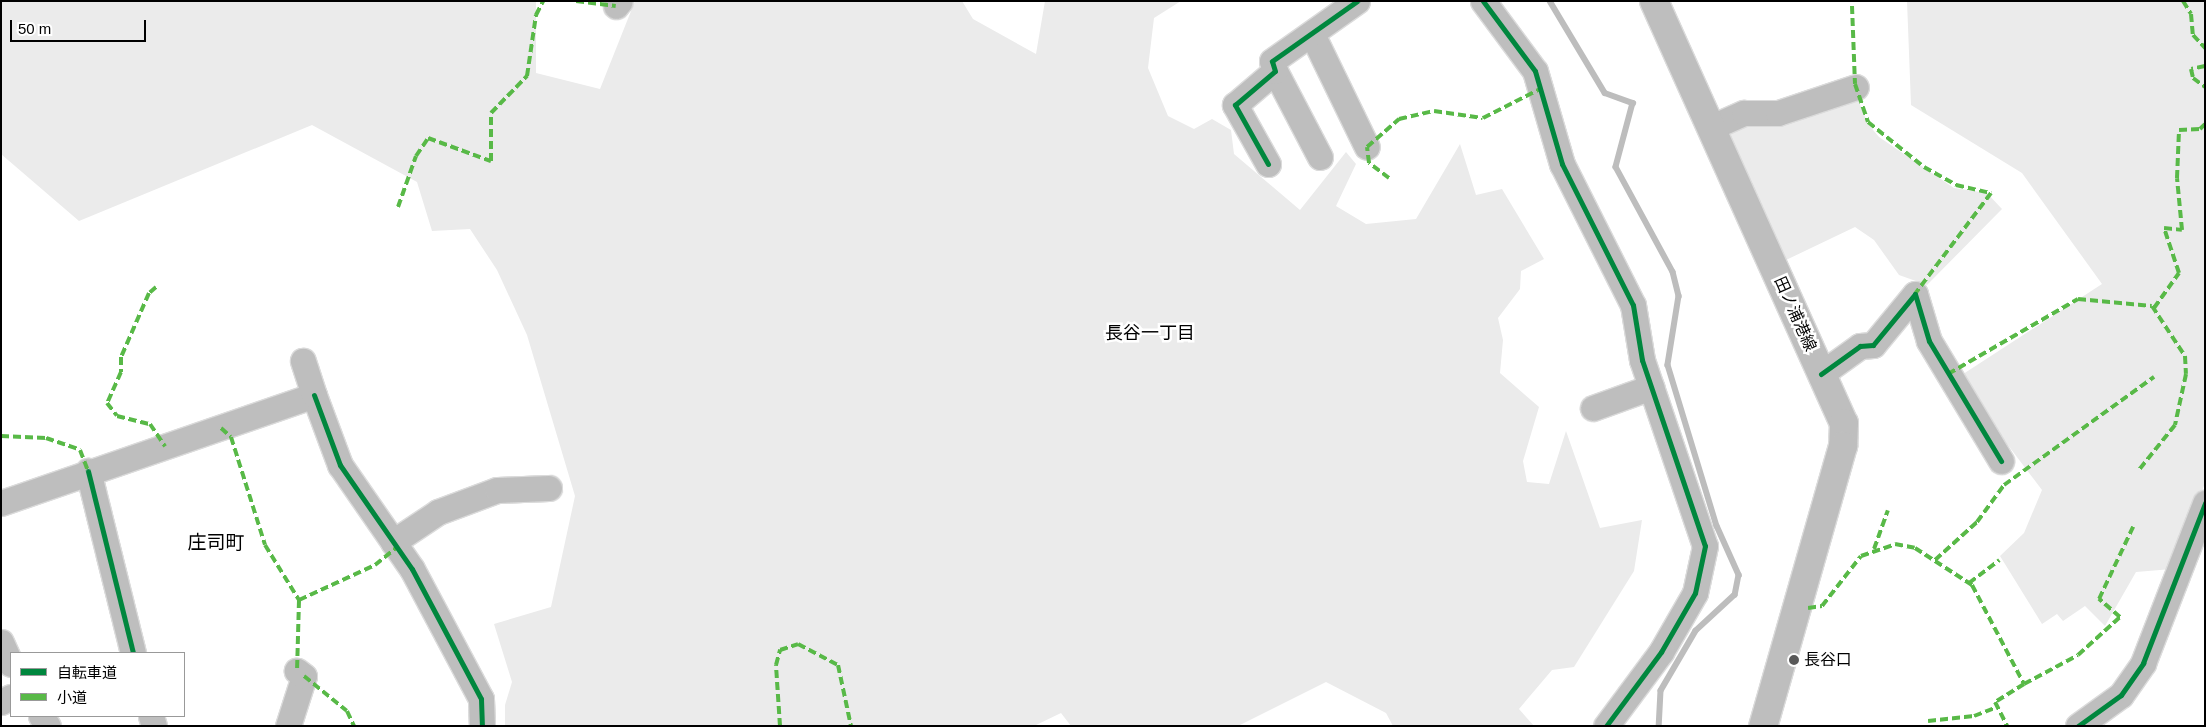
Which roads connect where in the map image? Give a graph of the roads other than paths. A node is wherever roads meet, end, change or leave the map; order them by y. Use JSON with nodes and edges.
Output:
{"nodes":[{"id":1,"x":1357,"y":1,"type":"edge"},
{"id":2,"x":1483,"y":1,"type":"edge"},
{"id":3,"x":1654,"y":1,"type":"edge"},
{"id":4,"x":1313,"y":36,"type":"junction"},
{"id":5,"x":1276,"y":71,"type":"junction"},
{"id":6,"x":1856,"y":87,"type":"dead end"},
{"id":7,"x":1712,"y":127,"type":"junction"},
{"id":8,"x":1367,"y":147,"type":"dead end"},
{"id":9,"x":1320,"y":158,"type":"dead end"},
{"id":10,"x":1268,"y":164,"type":"dead end"},
{"id":11,"x":303,"y":361,"type":"dead end"},
{"id":12,"x":1821,"y":374,"type":"junction"},
{"id":13,"x":1651,"y":387,"type":"junction"},
{"id":14,"x":314,"y":395,"type":"junction"},
{"id":15,"x":1593,"y":408,"type":"dead end"},
{"id":16,"x":2001,"y":461,"type":"dead end"},
{"id":17,"x":88,"y":470,"type":"junction"},
{"id":18,"x":549,"y":488,"type":"dead end"},
{"id":19,"x":1,"y":503,"type":"edge"},
{"id":20,"x":2205,"y":503,"type":"edge"},
{"id":21,"x":393,"y":542,"type":"junction"},
{"id":22,"x":1,"y":642,"type":"edge"},
{"id":23,"x":133,"y":652,"type":"edge"},
{"id":24,"x":10,"y":662,"type":"edge"},
{"id":25,"x":298,"y":670,"type":"dead end"},
{"id":26,"x":1760,"y":724,"type":"edge"},
{"id":27,"x":288,"y":726,"type":"edge"},
{"id":28,"x":482,"y":726,"type":"edge"},
{"id":29,"x":1606,"y":726,"type":"edge"},
{"id":30,"x":2078,"y":726,"type":"edge"}],
"edges":[{"from":1,"to":4,"type":"street"},
{"from":2,"to":13,"type":"street"},
{"from":3,"to":7,"type":"main road","name":"田ノ浦港線"},
{"from":4,"to":5,"type":"street"},
{"from":4,"to":8,"type":"street"},
{"from":5,"to":9,"type":"street"},
{"from":5,"to":10,"type":"street"},
{"from":6,"to":7,"type":"street"},
{"from":7,"to":12,"type":"main road","name":"田ノ浦港線"},
{"from":11,"to":14,"type":"street"},
{"from":12,"to":16,"type":"street"},
{"from":12,"to":26,"type":"main road","name":"田ノ浦港線"},
{"from":13,"to":15,"type":"street"},
{"from":13,"to":29,"type":"street"},
{"from":14,"to":17,"type":"street"},
{"from":14,"to":21,"type":"street"},
{"from":17,"to":19,"type":"street"},
{"from":17,"to":23,"type":"street"},
{"from":18,"to":21,"type":"street"},
{"from":20,"to":30,"type":"street"},
{"from":21,"to":28,"type":"street"},
{"from":22,"to":24,"type":"street"},
{"from":25,"to":27,"type":"street"}]}
